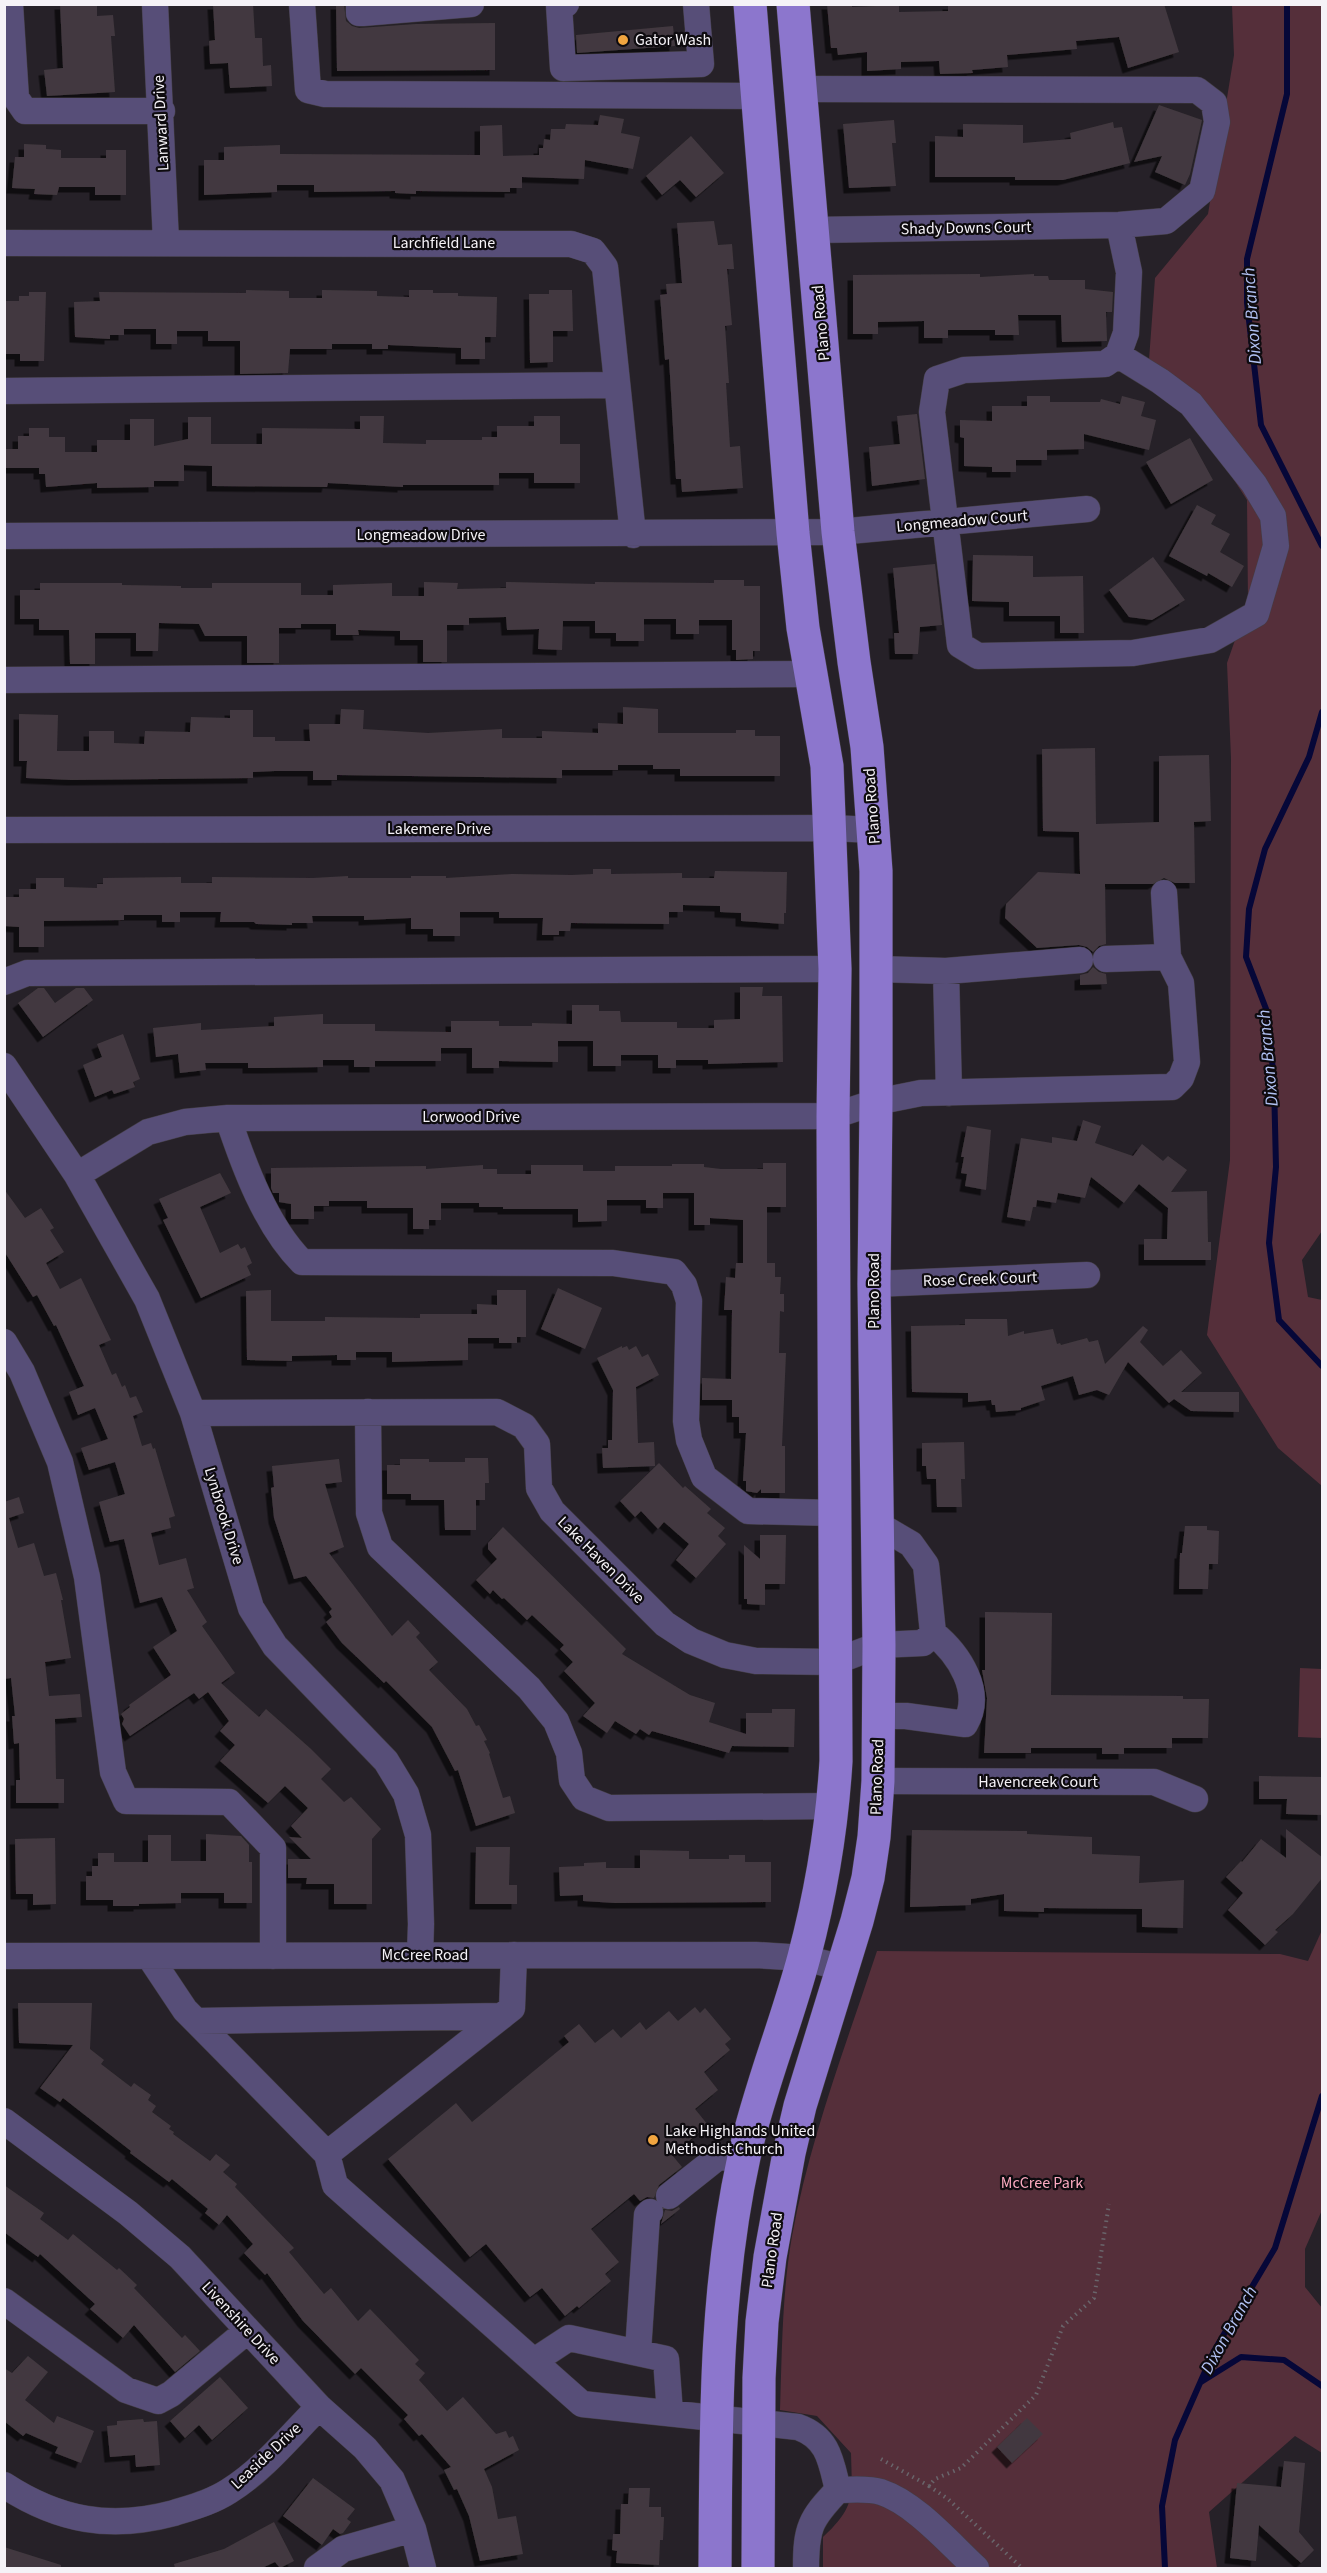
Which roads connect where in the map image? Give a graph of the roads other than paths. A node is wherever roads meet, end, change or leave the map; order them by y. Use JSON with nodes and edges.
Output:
{"nodes":[{"id":1,"x":10,"y":4,"type":"edge"},
{"id":2,"x":155,"y":4,"type":"edge"},
{"id":3,"x":302,"y":4,"type":"edge"},
{"id":4,"x":359,"y":4,"type":"edge"},
{"id":5,"x":471,"y":4,"type":"edge"},
{"id":6,"x":566,"y":4,"type":"edge"},
{"id":7,"x":696,"y":4,"type":"edge"},
{"id":8,"x":750,"y":4,"type":"edge"},
{"id":9,"x":792,"y":4,"type":"edge"},
{"id":10,"x":418,"y":7,"type":"edge"},
{"id":11,"x":800,"y":89,"type":"junction"},
{"id":12,"x":758,"y":96,"type":"junction"},
{"id":13,"x":162,"y":111,"type":"junction"},
{"id":14,"x":1119,"y":225,"type":"junction"},
{"id":15,"x":813,"y":230,"type":"junction"},
{"id":16,"x":166,"y":242,"type":"junction"},
{"id":17,"x":4,"y":243,"type":"edge"},
{"id":18,"x":1118,"y":355,"type":"junction"},
{"id":19,"x":617,"y":385,"type":"junction"},
{"id":20,"x":4,"y":392,"type":"edge"},
{"id":21,"x":1087,"y":509,"type":"dead end"},
{"id":22,"x":946,"y":522,"type":"junction"},
{"id":23,"x":838,"y":532,"type":"junction"},
{"id":24,"x":793,"y":533,"type":"junction"},
{"id":25,"x":633,"y":534,"type":"junction"},
{"id":26,"x":4,"y":536,"type":"edge"},
{"id":27,"x":812,"y":674,"type":"junction"},
{"id":28,"x":4,"y":680,"type":"edge"},
{"id":29,"x":831,"y":828,"type":"junction"},
{"id":30,"x":4,"y":830,"type":"edge"},
{"id":31,"x":874,"y":830,"type":"junction"},
{"id":32,"x":1164,"y":893,"type":"dead end"},
{"id":33,"x":1168,"y":957,"type":"junction"},
{"id":34,"x":1106,"y":959,"type":"dead end"},
{"id":35,"x":1080,"y":960,"type":"dead end"},
{"id":36,"x":835,"y":969,"type":"junction"},
{"id":37,"x":876,"y":969,"type":"junction"},
{"id":38,"x":946,"y":971,"type":"junction"},
{"id":39,"x":4,"y":982,"type":"edge"},
{"id":40,"x":4,"y":1066,"type":"edge"},
{"id":41,"x":949,"y":1093,"type":"junction"},
{"id":42,"x":876,"y":1102,"type":"junction"},
{"id":43,"x":833,"y":1116,"type":"junction"},
{"id":44,"x":228,"y":1118,"type":"junction"},
{"id":45,"x":77,"y":1175,"type":"junction"},
{"id":46,"x":1087,"y":1275,"type":"dead end"},
{"id":47,"x":874,"y":1284,"type":"junction"},
{"id":48,"x":4,"y":1342,"type":"edge"},
{"id":49,"x":368,"y":1412,"type":"junction"},
{"id":50,"x":193,"y":1413,"type":"junction"},
{"id":51,"x":834,"y":1513,"type":"junction"},
{"id":52,"x":877,"y":1524,"type":"junction"},
{"id":53,"x":933,"y":1633,"type":"junction"},
{"id":54,"x":879,"y":1645,"type":"junction"},
{"id":55,"x":834,"y":1662,"type":"junction"},
{"id":56,"x":878,"y":1716,"type":"junction"},
{"id":57,"x":878,"y":1781,"type":"junction"},
{"id":58,"x":1195,"y":1799,"type":"dead end"},
{"id":59,"x":833,"y":1806,"type":"junction"},
{"id":60,"x":420,"y":1955,"type":"junction"},
{"id":61,"x":514,"y":1955,"type":"junction"},
{"id":62,"x":4,"y":1956,"type":"edge"},
{"id":63,"x":149,"y":1956,"type":"junction"},
{"id":64,"x":273,"y":1956,"type":"junction"},
{"id":65,"x":804,"y":1958,"type":"junction"},
{"id":66,"x":843,"y":1968,"type":"junction"},
{"id":67,"x":502,"y":2016,"type":"junction"},
{"id":68,"x":197,"y":2021,"type":"junction"},
{"id":69,"x":4,"y":2121,"type":"edge"},
{"id":70,"x":327,"y":2154,"type":"junction"},
{"id":71,"x":744,"y":2159,"type":"junction"},
{"id":72,"x":669,"y":2196,"type":"dead end"},
{"id":73,"x":650,"y":2212,"type":"dead end"},
{"id":74,"x":4,"y":2301,"type":"edge"},
{"id":75,"x":248,"y":2331,"type":"junction"},
{"id":76,"x":638,"y":2352,"type":"junction"},
{"id":77,"x":534,"y":2361,"type":"junction"},
{"id":78,"x":319,"y":2407,"type":"junction"},
{"id":79,"x":670,"y":2413,"type":"junction"},
{"id":80,"x":716,"y":2418,"type":"junction"},
{"id":81,"x":758,"y":2424,"type":"junction"},
{"id":82,"x":4,"y":2485,"type":"edge"},
{"id":83,"x":838,"y":2490,"type":"junction"},
{"id":84,"x":413,"y":2529,"type":"junction"},
{"id":85,"x":317,"y":2568,"type":"edge"},
{"id":86,"x":423,"y":2568,"type":"edge"},
{"id":87,"x":715,"y":2568,"type":"edge"},
{"id":88,"x":758,"y":2568,"type":"edge"},
{"id":89,"x":806,"y":2568,"type":"edge"},
{"id":90,"x":976,"y":2568,"type":"edge"}],
"edges":[{"from":1,"to":13,"type":"street"},
{"from":2,"to":13,"type":"street","name":"Lanward Drive"},
{"from":3,"to":12,"type":"street"},
{"from":4,"to":10,"type":"street"},
{"from":5,"to":10,"type":"street"},
{"from":6,"to":7,"type":"street"},
{"from":8,"to":12,"type":"main road"},
{"from":9,"to":11,"type":"main road","name":"Plano Road"},
{"from":11,"to":14,"type":"street","name":"Shady Downs Court"},
{"from":11,"to":15,"type":"main road","name":"Plano Road"},
{"from":12,"to":24,"type":"main road"},
{"from":13,"to":16,"type":"street","name":"Lanward Drive"},
{"from":14,"to":15,"type":"street","name":"Shady Downs Court"},
{"from":14,"to":18,"type":"street"},
{"from":15,"to":23,"type":"main road","name":"Plano Road"},
{"from":16,"to":17,"type":"street","name":"Larchfield Lane"},
{"from":16,"to":19,"type":"street","name":"Larchfield Lane"},
{"from":18,"to":22,"type":"street"},
{"from":18,"to":22,"type":"street"},
{"from":19,"to":20,"type":"street"},
{"from":19,"to":25,"type":"street","name":"Larchfield Lane"},
{"from":21,"to":22,"type":"street","name":"Longmeadow Court"},
{"from":22,"to":23,"type":"street","name":"Longmeadow Court"},
{"from":23,"to":24,"type":"street","name":"Longmeadow Drive"},
{"from":23,"to":31,"type":"main road","name":"Plano Road"},
{"from":24,"to":25,"type":"street","name":"Longmeadow Drive"},
{"from":24,"to":27,"type":"main road"},
{"from":25,"to":26,"type":"street","name":"Longmeadow Drive"},
{"from":27,"to":28,"type":"street"},
{"from":27,"to":29,"type":"main road"},
{"from":29,"to":30,"type":"street","name":"Lakemere Drive"},
{"from":29,"to":31,"type":"street","name":"Lakemere Drive"},
{"from":29,"to":36,"type":"main road"},
{"from":31,"to":37,"type":"main road","name":"Plano Road"},
{"from":32,"to":33,"type":"street"},
{"from":33,"to":34,"type":"street"},
{"from":33,"to":41,"type":"street","name":"Lorwood Drive"},
{"from":35,"to":38,"type":"street"},
{"from":36,"to":39,"type":"street"},
{"from":36,"to":43,"type":"main road"},
{"from":37,"to":38,"type":"street"},
{"from":37,"to":42,"type":"main road","name":"Plano Road"},
{"from":38,"to":41,"type":"street"},
{"from":40,"to":45,"type":"street","name":"Lynbrook Drive"},
{"from":41,"to":42,"type":"street","name":"Lorwood Drive"},
{"from":42,"to":43,"type":"street","name":"Lorwood Drive"},
{"from":42,"to":47,"type":"main road","name":"Plano Road"},
{"from":43,"to":44,"type":"street","name":"Lorwood Drive"},
{"from":43,"to":51,"type":"main road"},
{"from":44,"to":45,"type":"street","name":"Lorwood Drive"},
{"from":44,"to":51,"type":"street"},
{"from":45,"to":50,"type":"street","name":"Lynbrook Drive"},
{"from":46,"to":47,"type":"street","name":"Rose Creek Court"},
{"from":47,"to":52,"type":"main road","name":"Plano Road"},
{"from":48,"to":64,"type":"street"},
{"from":49,"to":50,"type":"street","name":"Lake Haven Drive"},
{"from":49,"to":55,"type":"street","name":"Lake Haven Drive"},
{"from":49,"to":59,"type":"street"},
{"from":50,"to":60,"type":"street","name":"Lynbrook Drive"},
{"from":51,"to":55,"type":"main road"},
{"from":52,"to":53,"type":"street"},
{"from":52,"to":54,"type":"main road","name":"Plano Road"},
{"from":53,"to":54,"type":"street","name":"Lake Haven Drive"},
{"from":53,"to":56,"type":"street"},
{"from":54,"to":55,"type":"street","name":"Lake Haven Drive"},
{"from":54,"to":56,"type":"main road","name":"Plano Road"},
{"from":55,"to":59,"type":"main road"},
{"from":56,"to":57,"type":"main road","name":"Plano Road"},
{"from":57,"to":58,"type":"street","name":"Havencreek Court"},
{"from":57,"to":66,"type":"main road","name":"Plano Road"},
{"from":59,"to":65,"type":"main road"},
{"from":60,"to":61,"type":"street","name":"McCree Road"},
{"from":60,"to":64,"type":"street","name":"McCree Road"},
{"from":61,"to":65,"type":"street","name":"McCree Road"},
{"from":61,"to":67,"type":"street"},
{"from":62,"to":63,"type":"street","name":"McCree Road"},
{"from":63,"to":64,"type":"street","name":"McCree Road"},
{"from":63,"to":68,"type":"street"},
{"from":65,"to":66,"type":"street","name":"McCree Road"},
{"from":65,"to":71,"type":"main road"},
{"from":66,"to":81,"type":"main road","name":"Plano Road"},
{"from":67,"to":68,"type":"street"},
{"from":67,"to":70,"type":"street"},
{"from":68,"to":70,"type":"street"},
{"from":69,"to":75,"type":"street","name":"Livenshire Drive"},
{"from":70,"to":77,"type":"street"},
{"from":71,"to":72,"type":"street"},
{"from":71,"to":80,"type":"main road"},
{"from":73,"to":76,"type":"street"},
{"from":74,"to":75,"type":"street"},
{"from":75,"to":78,"type":"street","name":"Livenshire Drive"},
{"from":76,"to":77,"type":"street"},
{"from":76,"to":79,"type":"street"},
{"from":77,"to":79,"type":"street"},
{"from":78,"to":82,"type":"street","name":"Leaside Drive"},
{"from":78,"to":84,"type":"street","name":"Livenshire Drive"},
{"from":79,"to":80,"type":"street"},
{"from":80,"to":81,"type":"street"},
{"from":80,"to":87,"type":"main road"},
{"from":81,"to":83,"type":"street"},
{"from":81,"to":88,"type":"main road","name":"Plano Road"},
{"from":83,"to":89,"type":"street"},
{"from":83,"to":90,"type":"street"},
{"from":84,"to":85,"type":"street"},
{"from":84,"to":86,"type":"street","name":"Livenshire Drive"}]}
